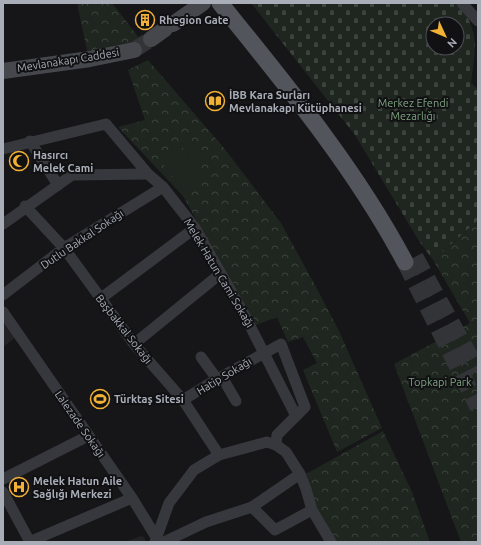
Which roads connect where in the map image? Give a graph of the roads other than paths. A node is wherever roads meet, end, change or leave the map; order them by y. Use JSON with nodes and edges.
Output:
{"nodes":[{"id":1,"x":203,"y":3,"type":"edge"},
{"id":2,"x":220,"y":3,"type":"edge"},
{"id":3,"x":233,"y":3,"type":"edge"},
{"id":4,"x":462,"y":3,"type":"edge"},
{"id":5,"x":478,"y":21,"type":"edge"},
{"id":6,"x":151,"y":39,"type":"tunnel mouth"},
{"id":7,"x":134,"y":50,"type":"tunnel mouth"},
{"id":8,"x":3,"y":71,"type":"edge"},
{"id":9,"x":30,"y":142,"type":"junction"},
{"id":10,"x":3,"y":149,"type":"edge"},
{"id":11,"x":148,"y":174,"type":"junction"},
{"id":12,"x":58,"y":185,"type":"junction"},
{"id":13,"x":163,"y":187,"type":"junction"},
{"id":14,"x":25,"y":206,"type":"junction"},
{"id":15,"x":3,"y":224,"type":"edge"},
{"id":16,"x":195,"y":228,"type":"junction"},
{"id":17,"x":64,"y":248,"type":"junction"},
{"id":18,"x":220,"y":274,"type":"junction"},
{"id":19,"x":3,"y":295,"type":"edge"},
{"id":20,"x":100,"y":299,"type":"junction"},
{"id":21,"x":3,"y":312,"type":"edge"},
{"id":22,"x":134,"y":344,"type":"junction"},
{"id":23,"x":265,"y":352,"type":"junction"},
{"id":24,"x":201,"y":357,"type":"dead end"},
{"id":25,"x":219,"y":378,"type":"junction"},
{"id":26,"x":183,"y":400,"type":"junction"},
{"id":27,"x":236,"y":401,"type":"dead end"},
{"id":28,"x":296,"y":416,"type":"junction"},
{"id":29,"x":88,"y":436,"type":"junction"},
{"id":30,"x":276,"y":445,"type":"junction"},
{"id":31,"x":219,"y":455,"type":"junction"},
{"id":32,"x":300,"y":474,"type":"junction"},
{"id":33,"x":3,"y":479,"type":"edge"},
{"id":34,"x":3,"y":492,"type":"edge"},
{"id":35,"x":132,"y":498,"type":"junction"},
{"id":36,"x":252,"y":507,"type":"junction"},
{"id":37,"x":312,"y":510,"type":"junction"},
{"id":38,"x":158,"y":540,"type":"edge"},
{"id":39,"x":30,"y":542,"type":"edge"},
{"id":40,"x":331,"y":542,"type":"edge"}],
"edges":[{"from":1,"to":6,"type":"main road"},
{"from":2,"to":3,"type":"main road"},
{"from":4,"to":5,"type":"street"},
{"from":7,"to":8,"type":"main road","name":"Mevlanakapı Caddesi"},
{"from":9,"to":10,"type":"street"},
{"from":9,"to":11,"type":"street","name":"Melek Hatun Cami Sokağı"},
{"from":9,"to":12,"type":"street"},
{"from":11,"to":12,"type":"street"},
{"from":11,"to":13,"type":"street","name":"Melek Hatun Cami Sokağı"},
{"from":12,"to":14,"type":"street"},
{"from":13,"to":16,"type":"street","name":"Melek Hatun Cami Sokağı"},
{"from":13,"to":17,"type":"street","name":"Dutlu Bakkal Sokağı"},
{"from":14,"to":15,"type":"street"},
{"from":14,"to":17,"type":"street","name":"Başbakkal Sokağı"},
{"from":16,"to":18,"type":"street","name":"Melek Hatun Cami Sokağı"},
{"from":16,"to":20,"type":"street"},
{"from":17,"to":19,"type":"street","name":"Dutlu Bakkal Sokağı"},
{"from":17,"to":20,"type":"street","name":"Başbakkal Sokağı"},
{"from":18,"to":22,"type":"street"},
{"from":18,"to":23,"type":"street","name":"Melek Hatun Cami Sokağı"},
{"from":20,"to":22,"type":"street","name":"Başbakkal Sokağı"},
{"from":21,"to":29,"type":"street","name":"Lalezade Sokağı"},
{"from":22,"to":26,"type":"street","name":"Başbakkal Sokağı"},
{"from":23,"to":25,"type":"street","name":"Hatip Sokağı"},
{"from":23,"to":28,"type":"street","name":"Melek Hatun Cami Sokağı"},
{"from":23,"to":28,"type":"street","name":"Hatip Sokağı"},
{"from":24,"to":25,"type":"street"},
{"from":25,"to":26,"type":"street","name":"Hatip Sokağı"},
{"from":25,"to":27,"type":"street"},
{"from":26,"to":31,"type":"street","name":"Başbakkal Sokağı"},
{"from":28,"to":30,"type":"street"},
{"from":29,"to":33,"type":"street"},
{"from":29,"to":35,"type":"street","name":"Lalezade Sokağı"},
{"from":30,"to":31,"type":"street"},
{"from":30,"to":32,"type":"street"},
{"from":31,"to":38,"type":"street"},
{"from":32,"to":36,"type":"street"},
{"from":32,"to":37,"type":"street"},
{"from":34,"to":39,"type":"street"},
{"from":35,"to":38,"type":"street","name":"Lalezade Sokağı"},
{"from":35,"to":39,"type":"street"},
{"from":36,"to":37,"type":"street"},
{"from":36,"to":38,"type":"street"},
{"from":37,"to":40,"type":"street"}]}
